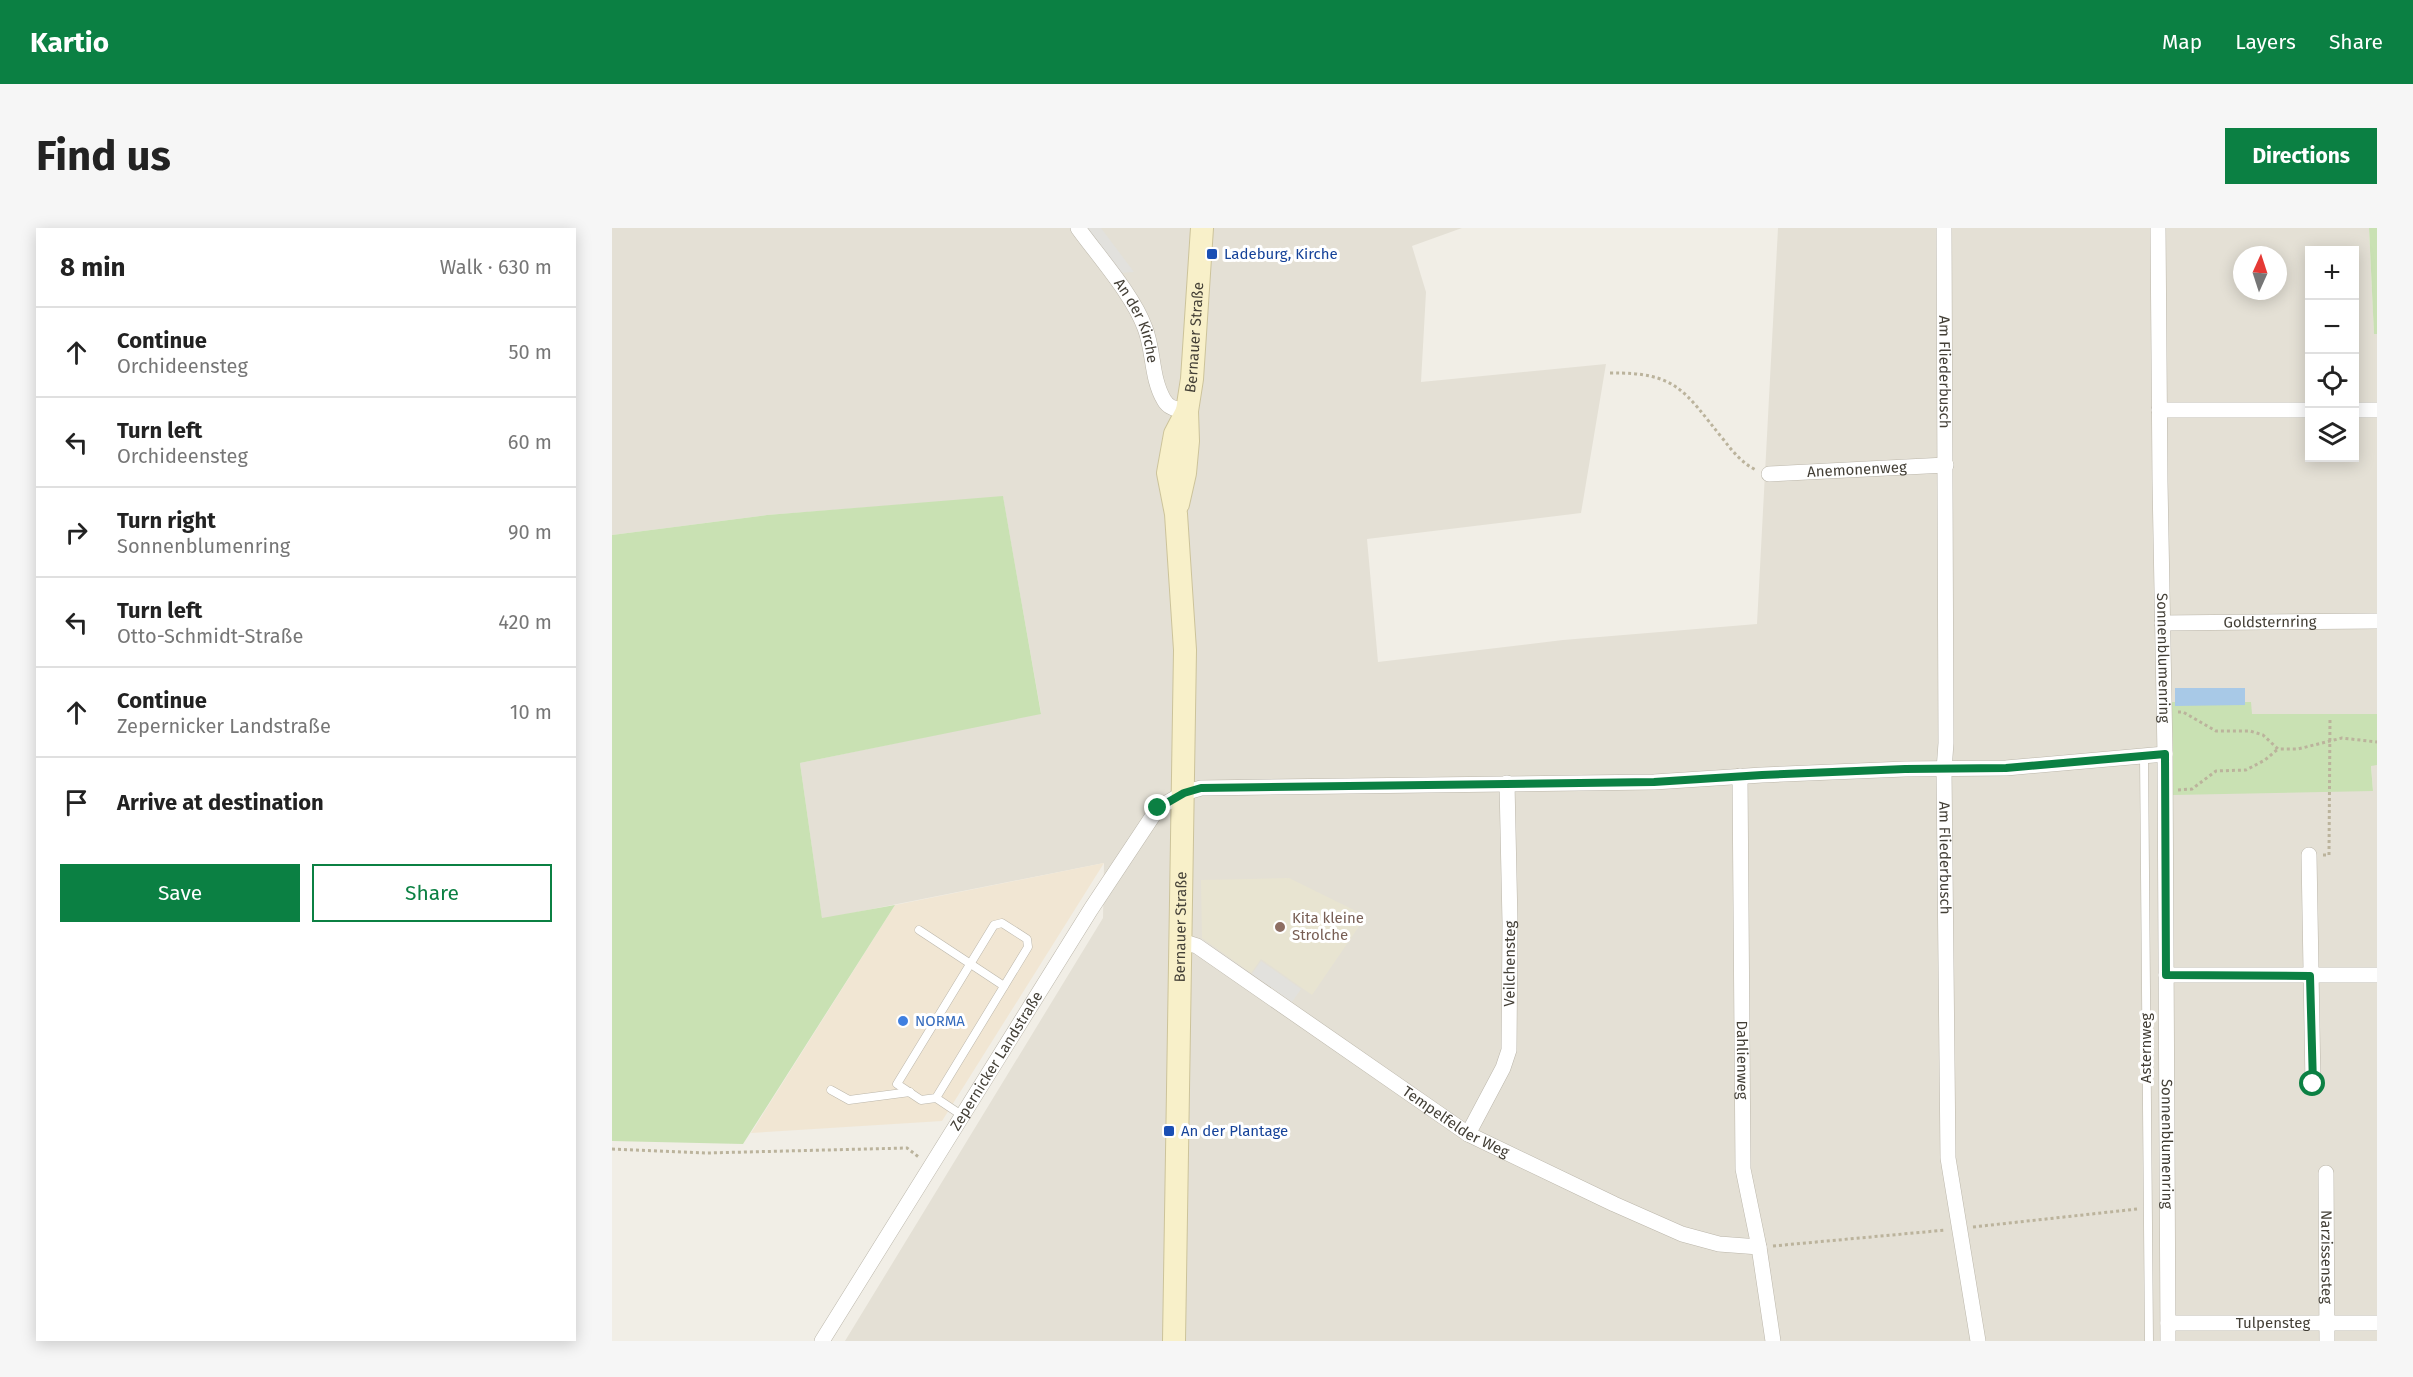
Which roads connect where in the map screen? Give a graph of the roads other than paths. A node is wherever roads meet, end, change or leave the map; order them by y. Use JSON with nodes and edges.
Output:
{"nodes":[{"id":1,"x":1078,"y":228,"type":"edge"},
{"id":2,"x":1202,"y":228,"type":"edge"},
{"id":3,"x":1944,"y":228,"type":"edge"},
{"id":4,"x":2158,"y":228,"type":"edge"},
{"id":5,"x":2159,"y":410,"type":"junction"},
{"id":6,"x":2305,"y":410,"type":"edge"},
{"id":7,"x":2359,"y":410,"type":"edge"},
{"id":8,"x":2377,"y":410,"type":"edge"},
{"id":9,"x":1187,"y":411,"type":"junction"},
{"id":10,"x":1946,"y":465,"type":"junction"},
{"id":11,"x":1770,"y":474,"type":"road end"},
{"id":12,"x":2377,"y":621,"type":"edge"},
{"id":13,"x":2162,"y":623,"type":"junction"},
{"id":14,"x":2165,"y":754,"type":"junction"},
{"id":15,"x":2144,"y":755,"type":"junction"},
{"id":16,"x":1944,"y":770,"type":"junction"},
{"id":17,"x":1740,"y":776,"type":"junction"},
{"id":18,"x":1507,"y":783,"type":"junction"},
{"id":19,"x":1184,"y":793,"type":"junction"},
{"id":20,"x":2309,"y":855,"type":"road end"},
{"id":21,"x":919,"y":930,"type":"dead end"},
{"id":22,"x":1181,"y":941,"type":"junction"},
{"id":23,"x":970,"y":964,"type":"junction"},
{"id":24,"x":2166,"y":975,"type":"junction"},
{"id":25,"x":2377,"y":975,"type":"edge"},
{"id":26,"x":2310,"y":976,"type":"junction"},
{"id":27,"x":1004,"y":986,"type":"junction"},
{"id":28,"x":2313,"y":1084,"type":"dead end"},
{"id":29,"x":831,"y":1090,"type":"dead end"},
{"id":30,"x":910,"y":1092,"type":"junction"},
{"id":31,"x":936,"y":1098,"type":"junction"},
{"id":32,"x":963,"y":1116,"type":"junction"},
{"id":33,"x":1468,"y":1134,"type":"junction"},
{"id":34,"x":2326,"y":1173,"type":"dead end"},
{"id":35,"x":1759,"y":1247,"type":"junction"},
{"id":36,"x":2168,"y":1323,"type":"junction"},
{"id":37,"x":2327,"y":1323,"type":"junction"},
{"id":38,"x":2377,"y":1323,"type":"edge"},
{"id":39,"x":822,"y":1341,"type":"edge"},
{"id":40,"x":1174,"y":1341,"type":"edge"},
{"id":41,"x":1773,"y":1341,"type":"edge"},
{"id":42,"x":1978,"y":1341,"type":"edge"},
{"id":43,"x":2149,"y":1341,"type":"edge"},
{"id":44,"x":2168,"y":1341,"type":"edge"},
{"id":45,"x":2327,"y":1341,"type":"edge"}],
"edges":[{"from":1,"to":9,"type":"street","name":"An der Kirche"},
{"from":2,"to":9,"type":"main road","name":"Bernauer Straße"},
{"from":3,"to":10,"type":"street","name":"Am Fliederbusch"},
{"from":4,"to":5,"type":"street","name":"Sonnenblumenring"},
{"from":5,"to":6,"type":"street"},
{"from":5,"to":13,"type":"street","name":"Sonnenblumenring"},
{"from":7,"to":8,"type":"street"},
{"from":9,"to":19,"type":"main road","name":"Bernauer Straße"},
{"from":10,"to":11,"type":"street","name":"Anemonenweg"},
{"from":10,"to":16,"type":"street","name":"Am Fliederbusch"},
{"from":12,"to":13,"type":"street","name":"Goldsternring"},
{"from":13,"to":14,"type":"street","name":"Sonnenblumenring"},
{"from":14,"to":15,"type":"street","name":"Zepernicker Landstraße"},
{"from":14,"to":24,"type":"street","name":"Sonnenblumenring"},
{"from":15,"to":16,"type":"street","name":"Zepernicker Landstraße"},
{"from":15,"to":43,"type":"lane","name":"Asternweg"},
{"from":16,"to":17,"type":"street","name":"Zepernicker Landstraße"},
{"from":16,"to":42,"type":"street","name":"Am Fliederbusch"},
{"from":17,"to":18,"type":"street","name":"Zepernicker Landstraße"},
{"from":17,"to":35,"type":"street","name":"Dahlienweg"},
{"from":18,"to":19,"type":"street","name":"Zepernicker Landstraße"},
{"from":18,"to":33,"type":"street","name":"Veilchensteg"},
{"from":19,"to":22,"type":"main road","name":"Bernauer Straße"},
{"from":19,"to":32,"type":"street","name":"Zepernicker Landstraße"},
{"from":20,"to":26,"type":"street"},
{"from":21,"to":23,"type":"lane"},
{"from":22,"to":33,"type":"street","name":"Tempelfelder Weg"},
{"from":22,"to":40,"type":"main road","name":"Bernauer Straße"},
{"from":23,"to":27,"type":"lane"},
{"from":23,"to":27,"type":"lane"},
{"from":23,"to":30,"type":"lane"},
{"from":24,"to":26,"type":"street"},
{"from":24,"to":36,"type":"street","name":"Sonnenblumenring"},
{"from":25,"to":26,"type":"street"},
{"from":26,"to":28,"type":"street"},
{"from":27,"to":31,"type":"lane"},
{"from":29,"to":30,"type":"lane"},
{"from":30,"to":31,"type":"lane"},
{"from":31,"to":32,"type":"lane"},
{"from":32,"to":39,"type":"street","name":"Zepernicker Landstraße"},
{"from":33,"to":35,"type":"street","name":"Tempelfelder Weg"},
{"from":34,"to":37,"type":"street","name":"Narzissensteg"},
{"from":35,"to":41,"type":"street","name":"Dahlienweg"},
{"from":36,"to":37,"type":"street","name":"Tulpensteg"},
{"from":36,"to":44,"type":"street","name":"Sonnenblumenring"},
{"from":37,"to":38,"type":"street","name":"Tulpensteg"},
{"from":37,"to":45,"type":"street","name":"Narzissensteg"}]}
